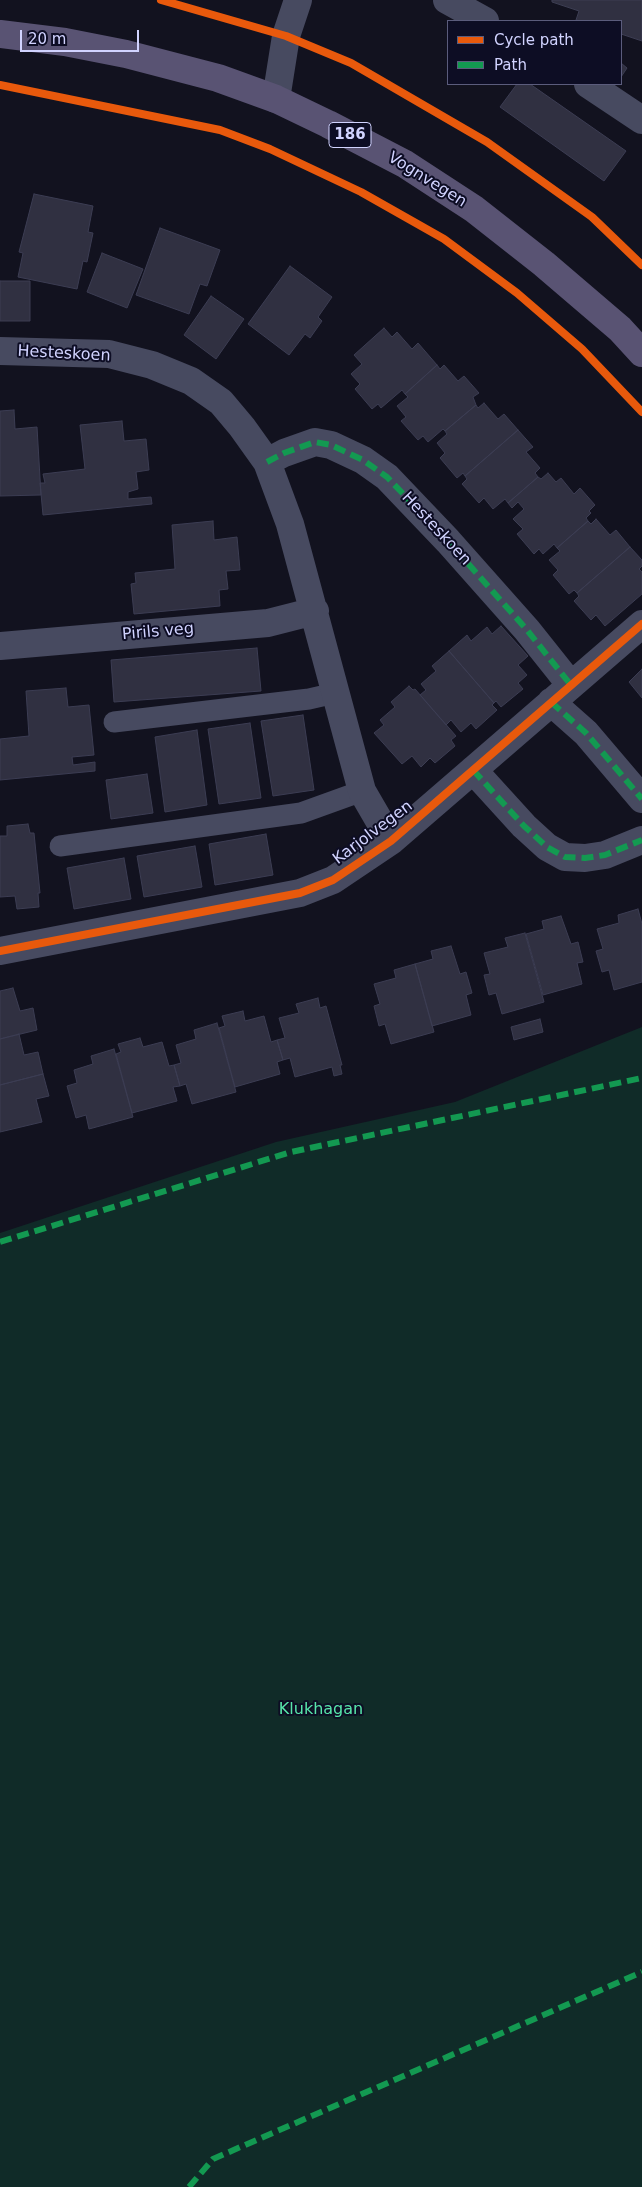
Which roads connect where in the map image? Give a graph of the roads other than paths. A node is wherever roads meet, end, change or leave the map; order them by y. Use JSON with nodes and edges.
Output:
{"nodes":[{"id":1,"x":298,"y":0,"type":"edge"},
{"id":2,"x":447,"y":0,"type":"edge"},
{"id":3,"x":483,"y":20,"type":"edge"},
{"id":4,"x":0,"y":34,"type":"edge"},
{"id":5,"x":590,"y":85,"type":"edge"},
{"id":6,"x":276,"y":99,"type":"junction"},
{"id":7,"x":642,"y":120,"type":"edge"},
{"id":8,"x":0,"y":351,"type":"edge"},
{"id":9,"x":642,"y":354,"type":"edge"},
{"id":10,"x":267,"y":462,"type":"junction"},
{"id":11,"x":315,"y":611,"type":"junction"},
{"id":12,"x":642,"y":624,"type":"edge"},
{"id":13,"x":0,"y":646,"type":"edge"},
{"id":14,"x":335,"y":693,"type":"junction"},
{"id":15,"x":560,"y":693,"type":"junction"},
{"id":16,"x":114,"y":722,"type":"dead end"},
{"id":17,"x":474,"y":770,"type":"junction"},
{"id":18,"x":362,"y":791,"type":"junction"},
{"id":19,"x":642,"y":799,"type":"edge"},
{"id":20,"x":642,"y":840,"type":"edge"},
{"id":21,"x":390,"y":841,"type":"junction"},
{"id":22,"x":60,"y":846,"type":"dead end"},
{"id":23,"x":0,"y":950,"type":"edge"}],
"edges":[{"from":1,"to":6,"type":"street"},
{"from":2,"to":3,"type":"street"},
{"from":4,"to":6,"type":"main road","name":"Vognvegen","number":"186"},
{"from":5,"to":7,"type":"street"},
{"from":6,"to":9,"type":"main road","name":"Vognvegen","number":"186"},
{"from":8,"to":10,"type":"street","name":"Hesteskoen"},
{"from":10,"to":11,"type":"street","name":"Hesteskoen"},
{"from":10,"to":15,"type":"street","name":"Hesteskoen"},
{"from":11,"to":13,"type":"street","name":"Pirils veg"},
{"from":11,"to":14,"type":"street","name":"Hesteskoen"},
{"from":12,"to":15,"type":"street","name":"Karjolvegen"},
{"from":14,"to":16,"type":"lane"},
{"from":14,"to":18,"type":"street","name":"Hesteskoen"},
{"from":15,"to":17,"type":"street","name":"Karjolvegen"},
{"from":15,"to":19,"type":"street","name":"Hesteskoen"},
{"from":17,"to":20,"type":"street"},
{"from":17,"to":21,"type":"street","name":"Karjolvegen"},
{"from":18,"to":21,"type":"street","name":"Hesteskoen"},
{"from":18,"to":22,"type":"lane"},
{"from":21,"to":23,"type":"street","name":"Karjolvegen"}]}
